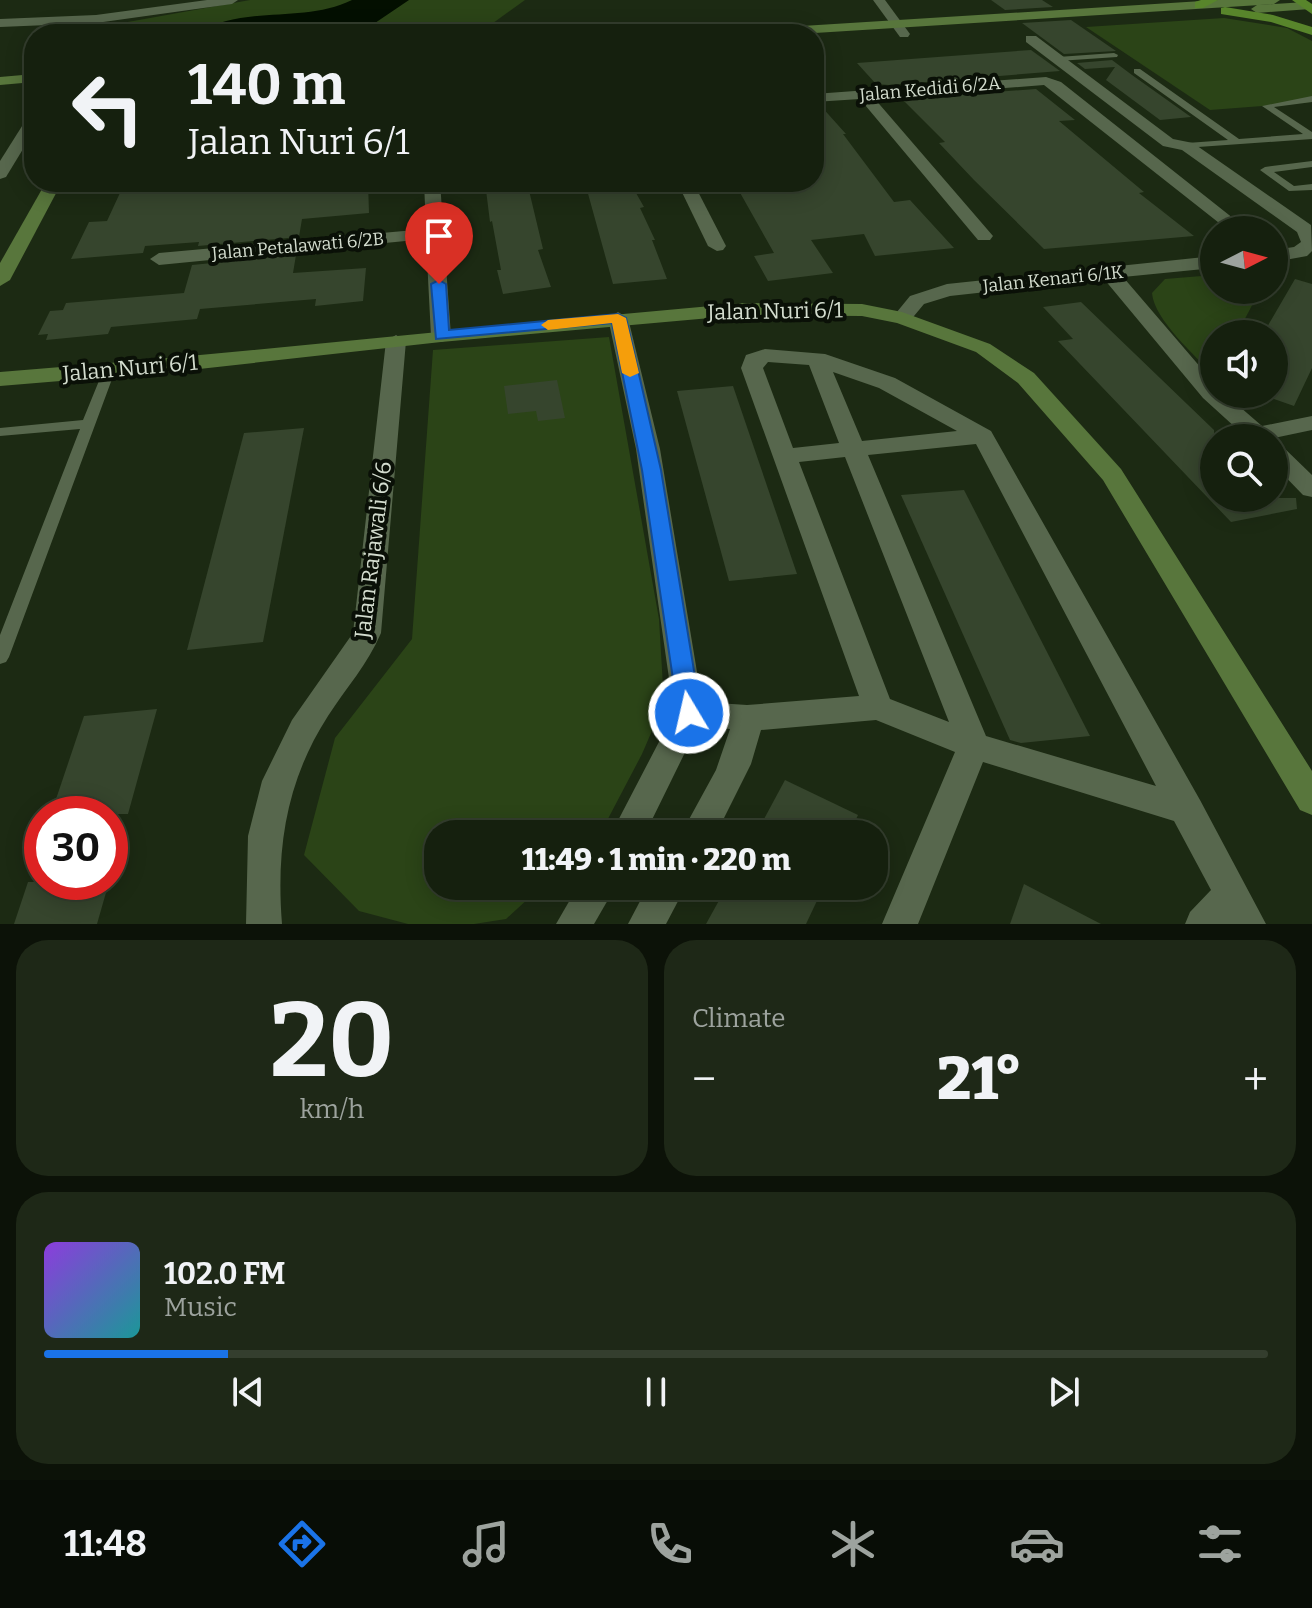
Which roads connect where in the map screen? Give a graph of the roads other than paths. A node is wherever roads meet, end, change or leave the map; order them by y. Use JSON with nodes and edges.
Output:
{"nodes":[{"id":1,"x":232,"y":0,"type":"edge"},
{"id":2,"x":879,"y":0,"type":"edge"},
{"id":3,"x":1212,"y":0,"type":"edge"},
{"id":4,"x":1266,"y":2,"type":"edge"},
{"id":5,"x":1199,"y":5,"type":"junction"},
{"id":6,"x":1305,"y":5,"type":"edge"},
{"id":7,"x":1225,"y":11,"type":"junction"},
{"id":8,"x":0,"y":23,"type":"edge"},
{"id":9,"x":900,"y":29,"type":"junction"},
{"id":10,"x":824,"y":31,"type":"edge"},
{"id":11,"x":1312,"y":31,"type":"edge"},
{"id":12,"x":824,"y":39,"type":"edge"},
{"id":13,"x":1031,"y":39,"type":"dead end"},
{"id":14,"x":1114,"y":55,"type":"dead end"},
{"id":15,"x":1058,"y":59,"type":"junction"},
{"id":16,"x":1137,"y":71,"type":"dead end"},
{"id":17,"x":24,"y":79,"type":"edge"},
{"id":18,"x":0,"y":81,"type":"edge"},
{"id":19,"x":24,"y":92,"type":"edge"},
{"id":20,"x":0,"y":93,"type":"edge"},
{"id":21,"x":863,"y":94,"type":"junction"},
{"id":22,"x":824,"y":97,"type":"edge"},
{"id":23,"x":1312,"y":99,"type":"edge"},
{"id":24,"x":24,"y":134,"type":"edge"},
{"id":25,"x":1312,"y":136,"type":"edge"},
{"id":26,"x":1237,"y":142,"type":"junction"},
{"id":27,"x":1187,"y":146,"type":"junction"},
{"id":28,"x":1312,"y":164,"type":"edge"},
{"id":29,"x":0,"y":174,"type":"edge"},
{"id":30,"x":1312,"y":187,"type":"edge"},
{"id":31,"x":48,"y":192,"type":"edge"},
{"id":32,"x":433,"y":192,"type":"edge"},
{"id":33,"x":690,"y":192,"type":"edge"},
{"id":34,"x":1221,"y":216,"type":"edge"},
{"id":35,"x":1287,"y":216,"type":"edge"},
{"id":36,"x":1288,"y":217,"type":"edge"},
{"id":37,"x":436,"y":233,"type":"junction"},
{"id":38,"x":984,"y":236,"type":"dead end"},
{"id":39,"x":717,"y":246,"type":"dead end"},
{"id":40,"x":1288,"y":254,"type":"edge"},
{"id":41,"x":159,"y":259,"type":"dead end"},
{"id":42,"x":1200,"y":263,"type":"edge"},
{"id":43,"x":1109,"y":273,"type":"junction"},
{"id":44,"x":0,"y":280,"type":"edge"},
{"id":45,"x":618,"y":318,"type":"junction"},
{"id":46,"x":902,"y":318,"type":"junction"},
{"id":47,"x":441,"y":336,"type":"junction"},
{"id":48,"x":396,"y":341,"type":"junction"},
{"id":49,"x":817,"y":359,"type":"junction"},
{"id":50,"x":109,"y":371,"type":"junction"},
{"id":51,"x":0,"y":379,"type":"edge"},
{"id":52,"x":1312,"y":423,"type":"edge"},
{"id":53,"x":90,"y":424,"type":"junction"},
{"id":54,"x":1245,"y":424,"type":"edge"},
{"id":55,"x":0,"y":432,"type":"edge"},
{"id":56,"x":1288,"y":432,"type":"edge"},
{"id":57,"x":983,"y":436,"type":"junction"},
{"id":58,"x":854,"y":450,"type":"junction"},
{"id":59,"x":785,"y":456,"type":"junction"},
{"id":60,"x":1288,"y":465,"type":"edge"},
{"id":61,"x":1312,"y":489,"type":"edge"},
{"id":62,"x":4,"y":636,"type":"edge"},
{"id":63,"x":0,"y":657,"type":"edge"},
{"id":64,"x":878,"y":707,"type":"junction"},
{"id":65,"x":689,"y":713,"type":"junction"},
{"id":66,"x":747,"y":718,"type":"junction"},
{"id":67,"x":974,"y":746,"type":"junction"},
{"id":68,"x":1312,"y":800,"type":"edge"},
{"id":69,"x":1188,"y":810,"type":"junction"},
{"id":70,"x":635,"y":820,"type":"edge"},
{"id":71,"x":706,"y":820,"type":"edge"},
{"id":72,"x":589,"y":900,"type":"edge"},
{"id":73,"x":660,"y":900,"type":"edge"},
{"id":74,"x":1240,"y":909,"type":"edge"},
{"id":75,"x":264,"y":924,"type":"edge"},
{"id":76,"x":574,"y":924,"type":"edge"},
{"id":77,"x":646,"y":924,"type":"edge"},
{"id":78,"x":900,"y":924,"type":"edge"},
{"id":79,"x":1203,"y":924,"type":"edge"}],
"edges":[{"from":1,"to":8,"type":"street"},
{"from":2,"to":9,"type":"street"},
{"from":3,"to":5,"type":"main road"},
{"from":4,"to":5,"type":"main road"},
{"from":4,"to":6,"type":"main road"},
{"from":4,"to":7,"type":"main road"},
{"from":4,"to":11,"type":"main road"},
{"from":5,"to":9,"type":"main road"},
{"from":7,"to":9,"type":"main road"},
{"from":7,"to":11,"type":"main road"},
{"from":9,"to":10,"type":"main road"},
{"from":9,"to":12,"type":"main road"},
{"from":13,"to":15,"type":"street"},
{"from":14,"to":15,"type":"lane"},
{"from":15,"to":27,"type":"street"},
{"from":16,"to":26,"type":"lane"},
{"from":17,"to":18,"type":"main road"},
{"from":19,"to":20,"type":"main road"},
{"from":21,"to":22,"type":"street","name":"Jalan Kedidi 6/2A"},
{"from":21,"to":34,"type":"street","name":"Jalan Kedidi 6/2A"},
{"from":21,"to":38,"type":"street"},
{"from":23,"to":25,"type":"lane"},
{"from":24,"to":29,"type":"street"},
{"from":25,"to":26,"type":"lane"},
{"from":26,"to":27,"type":"lane"},
{"from":27,"to":35,"type":"street"},
{"from":28,"to":30,"type":"lane"},
{"from":31,"to":44,"type":"main road"},
{"from":32,"to":37,"type":"street"},
{"from":33,"to":39,"type":"street"},
{"from":36,"to":40,"type":"street"},
{"from":37,"to":41,"type":"street","name":"Jalan Petalawati 6/2B"},
{"from":37,"to":47,"type":"street"},
{"from":42,"to":43,"type":"street","name":"Jalan Kenari 6/1K"},
{"from":43,"to":46,"type":"street","name":"Jalan Kenari 6/1K"},
{"from":43,"to":54,"type":"street"},
{"from":45,"to":46,"type":"main road","name":"Jalan Nuri 6/1"},
{"from":45,"to":47,"type":"main road","name":"Jalan Nuri 6/1"},
{"from":45,"to":65,"type":"street"},
{"from":46,"to":68,"type":"main road","name":"Jalan Nuri 6/1"},
{"from":47,"to":48,"type":"main road","name":"Jalan Nuri 6/1"},
{"from":48,"to":50,"type":"main road","name":"Jalan Nuri 6/1"},
{"from":48,"to":75,"type":"street","name":"Jalan Rajawali 6/6"},
{"from":49,"to":57,"type":"street"},
{"from":49,"to":58,"type":"street"},
{"from":49,"to":59,"type":"street"},
{"from":50,"to":51,"type":"main road","name":"Jalan Nuri 6/1"},
{"from":50,"to":53,"type":"lane"},
{"from":52,"to":56,"type":"street"},
{"from":53,"to":55,"type":"lane"},
{"from":53,"to":62,"type":"lane"},
{"from":57,"to":58,"type":"street"},
{"from":57,"to":69,"type":"street"},
{"from":58,"to":59,"type":"street"},
{"from":58,"to":67,"type":"street"},
{"from":59,"to":64,"type":"street"},
{"from":60,"to":61,"type":"street"},
{"from":62,"to":63,"type":"lane"},
{"from":64,"to":66,"type":"street"},
{"from":64,"to":67,"type":"street"},
{"from":65,"to":66,"type":"street"},
{"from":65,"to":70,"type":"street"},
{"from":66,"to":71,"type":"street"},
{"from":67,"to":69,"type":"street"},
{"from":67,"to":78,"type":"street"},
{"from":69,"to":74,"type":"street"},
{"from":72,"to":76,"type":"street"},
{"from":73,"to":77,"type":"street"},
{"from":74,"to":79,"type":"street"}]}
